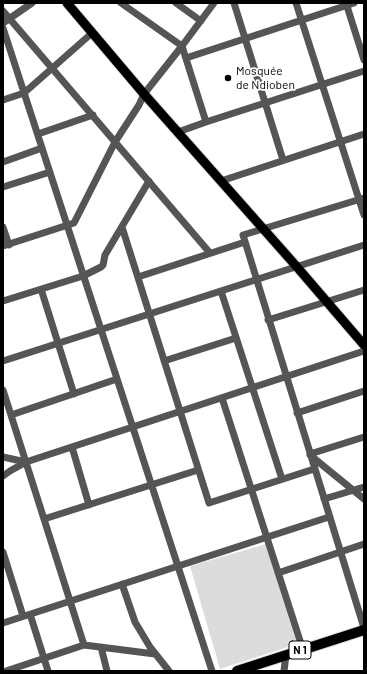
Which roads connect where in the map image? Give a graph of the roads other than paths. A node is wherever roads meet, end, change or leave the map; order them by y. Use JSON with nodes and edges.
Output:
{"nodes":[{"id":1,"x":32,"y":3,"type":"edge"},
{"id":2,"x":67,"y":3,"type":"edge"},
{"id":3,"x":121,"y":3,"type":"edge"},
{"id":4,"x":176,"y":3,"type":"edge"},
{"id":5,"x":214,"y":3,"type":"edge"},
{"id":6,"x":234,"y":3,"type":"edge"},
{"id":7,"x":296,"y":3,"type":"edge"},
{"id":8,"x":349,"y":4,"type":"edge"},
{"id":9,"x":3,"y":11,"type":"edge"},
{"id":10,"x":10,"y":18,"type":"junction"},
{"id":11,"x":302,"y":20,"type":"junction"},
{"id":12,"x":201,"y":21,"type":"junction"},
{"id":13,"x":3,"y":23,"type":"edge"},
{"id":14,"x":3,"y":28,"type":"edge"},
{"id":15,"x":92,"y":33,"type":"junction"},
{"id":16,"x":245,"y":39,"type":"junction"},
{"id":17,"x":182,"y":46,"type":"junction"},
{"id":18,"x":186,"y":58,"type":"junction"},
{"id":19,"x":364,"y":60,"type":"edge"},
{"id":20,"x":52,"y":68,"type":"junction"},
{"id":21,"x":364,"y":71,"type":"edge"},
{"id":22,"x":322,"y":85,"type":"junction"},
{"id":23,"x":24,"y":92,"type":"junction"},
{"id":24,"x":144,"y":94,"type":"junction"},
{"id":25,"x":3,"y":100,"type":"edge"},
{"id":26,"x":265,"y":103,"type":"junction"},
{"id":27,"x":92,"y":115,"type":"junction"},
{"id":28,"x":206,"y":122,"type":"junction"},
{"id":29,"x":178,"y":132,"type":"junction"},
{"id":30,"x":38,"y":134,"type":"junction"},
{"id":31,"x":364,"y":134,"type":"edge"},
{"id":32,"x":115,"y":142,"type":"junction"},
{"id":33,"x":340,"y":142,"type":"junction"},
{"id":34,"x":42,"y":148,"type":"junction"},
{"id":35,"x":283,"y":160,"type":"junction"},
{"id":36,"x":3,"y":162,"type":"edge"},
{"id":37,"x":50,"y":172,"type":"junction"},
{"id":38,"x":149,"y":181,"type":"junction"},
{"id":39,"x":221,"y":181,"type":"junction"},
{"id":40,"x":3,"y":187,"type":"edge"},
{"id":41,"x":362,"y":199,"type":"edge"},
{"id":42,"x":364,"y":215,"type":"edge"},
{"id":43,"x":67,"y":226,"type":"junction"},
{"id":44,"x":122,"y":226,"type":"junction"},
{"id":45,"x":3,"y":227,"type":"edge"},
{"id":46,"x":264,"y":229,"type":"junction"},
{"id":47,"x":245,"y":242,"type":"junction"},
{"id":48,"x":6,"y":245,"type":"edge"},
{"id":49,"x":364,"y":245,"type":"edge"},
{"id":50,"x":210,"y":253,"type":"junction"},
{"id":51,"x":297,"y":267,"type":"junction"},
{"id":52,"x":83,"y":276,"type":"junction"},
{"id":53,"x":138,"y":277,"type":"junction"},
{"id":54,"x":256,"y":280,"type":"junction"},
{"id":55,"x":41,"y":289,"type":"junction"},
{"id":56,"x":364,"y":290,"type":"edge"},
{"id":57,"x":221,"y":291,"type":"junction"},
{"id":58,"x":3,"y":302,"type":"edge"},
{"id":59,"x":327,"y":302,"type":"junction"},
{"id":60,"x":150,"y":314,"type":"junction"},
{"id":61,"x":268,"y":320,"type":"junction"},
{"id":62,"x":101,"y":330,"type":"junction"},
{"id":63,"x":236,"y":338,"type":"junction"},
{"id":64,"x":58,"y":343,"type":"junction"},
{"id":65,"x":364,"y":345,"type":"edge"},
{"id":66,"x":364,"y":352,"type":"edge"},
{"id":67,"x":3,"y":361,"type":"edge"},
{"id":68,"x":164,"y":361,"type":"junction"},
{"id":69,"x":286,"y":377,"type":"junction"},
{"id":70,"x":117,"y":379,"type":"junction"},
{"id":71,"x":252,"y":388,"type":"junction"},
{"id":72,"x":3,"y":390,"type":"edge"},
{"id":73,"x":364,"y":391,"type":"edge"},
{"id":74,"x":74,"y":394,"type":"junction"},
{"id":75,"x":222,"y":398,"type":"junction"},
{"id":76,"x":180,"y":412,"type":"junction"},
{"id":77,"x":297,"y":413,"type":"junction"},
{"id":78,"x":11,"y":415,"type":"junction"},
{"id":79,"x":132,"y":427,"type":"junction"},
{"id":80,"x":364,"y":436,"type":"edge"},
{"id":81,"x":72,"y":447,"type":"junction"},
{"id":82,"x":310,"y":454,"type":"junction"},
{"id":83,"x":3,"y":457,"type":"edge"},
{"id":84,"x":26,"y":462,"type":"junction"},
{"id":85,"x":314,"y":469,"type":"junction"},
{"id":86,"x":198,"y":470,"type":"junction"},
{"id":87,"x":3,"y":476,"type":"edge"},
{"id":88,"x":282,"y":479,"type":"junction"},
{"id":89,"x":151,"y":485,"type":"junction"},
{"id":90,"x":364,"y":487,"type":"edge"},
{"id":91,"x":252,"y":489,"type":"junction"},
{"id":92,"x":353,"y":490,"type":"junction"},
{"id":93,"x":324,"y":499,"type":"junction"},
{"id":94,"x":364,"y":499,"type":"edge"},
{"id":95,"x":89,"y":505,"type":"junction"},
{"id":96,"x":329,"y":517,"type":"junction"},
{"id":97,"x":44,"y":519,"type":"junction"},
{"id":98,"x":267,"y":537,"type":"junction"},
{"id":99,"x":364,"y":544,"type":"edge"},
{"id":100,"x":3,"y":552,"type":"edge"},
{"id":101,"x":340,"y":552,"type":"junction"},
{"id":102,"x":178,"y":566,"type":"junction"},
{"id":103,"x":278,"y":573,"type":"junction"},
{"id":104,"x":122,"y":584,"type":"junction"},
{"id":105,"x":70,"y":601,"type":"junction"},
{"id":106,"x":26,"y":615,"type":"junction"},
{"id":107,"x":3,"y":622,"type":"edge"},
{"id":108,"x":364,"y":629,"type":"edge"},
{"id":109,"x":84,"y":645,"type":"junction"},
{"id":110,"x":101,"y":647,"type":"junction"},
{"id":111,"x":303,"y":650,"type":"junction"},
{"id":112,"x":155,"y":654,"type":"junction"},
{"id":113,"x":286,"y":655,"type":"junction"},
{"id":114,"x":44,"y":659,"type":"junction"},
{"id":115,"x":6,"y":671,"type":"edge"},
{"id":116,"x":48,"y":671,"type":"edge"},
{"id":117,"x":107,"y":671,"type":"edge"},
{"id":118,"x":169,"y":671,"type":"edge"},
{"id":119,"x":212,"y":671,"type":"edge"},
{"id":120,"x":237,"y":671,"type":"edge"},
{"id":121,"x":284,"y":671,"type":"edge"}],
"edges":[{"from":1,"to":10,"type":"street"},
{"from":2,"to":15,"type":"main road"},
{"from":3,"to":17,"type":"street"},
{"from":4,"to":12,"type":"street"},
{"from":5,"to":12,"type":"street"},
{"from":6,"to":16,"type":"street"},
{"from":7,"to":11,"type":"street"},
{"from":8,"to":11,"type":"street"},
{"from":8,"to":19,"type":"street"},
{"from":9,"to":10,"type":"street"},
{"from":10,"to":13,"type":"street"},
{"from":10,"to":20,"type":"street"},
{"from":11,"to":16,"type":"street"},
{"from":11,"to":22,"type":"street"},
{"from":12,"to":17,"type":"street"},
{"from":14,"to":23,"type":"street"},
{"from":15,"to":20,"type":"street"},
{"from":15,"to":24,"type":"main road"},
{"from":16,"to":18,"type":"street"},
{"from":16,"to":26,"type":"street"},
{"from":17,"to":18,"type":"street"},
{"from":17,"to":24,"type":"street"},
{"from":18,"to":28,"type":"street"},
{"from":20,"to":23,"type":"street"},
{"from":20,"to":27,"type":"street"},
{"from":21,"to":22,"type":"street"},
{"from":22,"to":26,"type":"street"},
{"from":22,"to":33,"type":"street"},
{"from":23,"to":25,"type":"street"},
{"from":23,"to":30,"type":"street"},
{"from":24,"to":29,"type":"main road"},
{"from":24,"to":32,"type":"street"},
{"from":26,"to":28,"type":"street"},
{"from":26,"to":35,"type":"street"},
{"from":27,"to":30,"type":"street"},
{"from":27,"to":32,"type":"street"},
{"from":28,"to":29,"type":"street"},
{"from":29,"to":39,"type":"main road"},
{"from":30,"to":34,"type":"street"},
{"from":31,"to":33,"type":"street"},
{"from":32,"to":38,"type":"street"},
{"from":32,"to":43,"type":"street"},
{"from":33,"to":35,"type":"street"},
{"from":33,"to":41,"type":"street"},
{"from":34,"to":36,"type":"street"},
{"from":34,"to":37,"type":"street"},
{"from":35,"to":39,"type":"street"},
{"from":37,"to":40,"type":"street"},
{"from":37,"to":43,"type":"street"},
{"from":38,"to":44,"type":"street"},
{"from":38,"to":50,"type":"street"},
{"from":39,"to":46,"type":"main road"},
{"from":41,"to":42,"type":"street"},
{"from":41,"to":46,"type":"street"},
{"from":43,"to":48,"type":"street"},
{"from":43,"to":52,"type":"street"},
{"from":44,"to":52,"type":"street"},
{"from":44,"to":53,"type":"street"},
{"from":45,"to":48,"type":"street"},
{"from":46,"to":47,"type":"street"},
{"from":46,"to":51,"type":"main road"},
{"from":47,"to":50,"type":"street"},
{"from":47,"to":54,"type":"street"},
{"from":49,"to":51,"type":"street"},
{"from":50,"to":53,"type":"street"},
{"from":51,"to":54,"type":"street"},
{"from":51,"to":59,"type":"main road"},
{"from":52,"to":55,"type":"street"},
{"from":52,"to":62,"type":"street"},
{"from":53,"to":60,"type":"street"},
{"from":54,"to":57,"type":"street"},
{"from":54,"to":61,"type":"street"},
{"from":55,"to":58,"type":"street"},
{"from":55,"to":64,"type":"street"},
{"from":56,"to":59,"type":"street"},
{"from":57,"to":60,"type":"street"},
{"from":57,"to":63,"type":"street"},
{"from":59,"to":61,"type":"street"},
{"from":59,"to":65,"type":"main road"},
{"from":60,"to":62,"type":"street"},
{"from":60,"to":68,"type":"street"},
{"from":61,"to":69,"type":"street"},
{"from":62,"to":64,"type":"street"},
{"from":62,"to":70,"type":"street"},
{"from":63,"to":68,"type":"street"},
{"from":63,"to":71,"type":"street"},
{"from":64,"to":67,"type":"street"},
{"from":64,"to":74,"type":"street"},
{"from":66,"to":69,"type":"street"},
{"from":68,"to":76,"type":"street"},
{"from":69,"to":71,"type":"street"},
{"from":69,"to":77,"type":"street"},
{"from":70,"to":74,"type":"street"},
{"from":70,"to":79,"type":"street"},
{"from":71,"to":75,"type":"street"},
{"from":71,"to":88,"type":"street"},
{"from":72,"to":78,"type":"street"},
{"from":73,"to":77,"type":"street"},
{"from":74,"to":78,"type":"street"},
{"from":75,"to":76,"type":"street"},
{"from":75,"to":91,"type":"street"},
{"from":76,"to":79,"type":"street"},
{"from":76,"to":86,"type":"street"},
{"from":77,"to":82,"type":"street"},
{"from":78,"to":84,"type":"street"},
{"from":79,"to":81,"type":"street"},
{"from":79,"to":89,"type":"street"},
{"from":80,"to":82,"type":"street"},
{"from":81,"to":84,"type":"street"},
{"from":81,"to":95,"type":"street"},
{"from":82,"to":85,"type":"street"},
{"from":82,"to":92,"type":"street"},
{"from":83,"to":84,"type":"street"},
{"from":84,"to":87,"type":"street"},
{"from":84,"to":97,"type":"street"},
{"from":85,"to":88,"type":"street"},
{"from":85,"to":93,"type":"street"},
{"from":86,"to":89,"type":"street"},
{"from":86,"to":91,"type":"street"},
{"from":88,"to":91,"type":"street"},
{"from":89,"to":95,"type":"street"},
{"from":89,"to":102,"type":"street"},
{"from":90,"to":92,"type":"street"},
{"from":91,"to":98,"type":"street"},
{"from":92,"to":93,"type":"street"},
{"from":92,"to":94,"type":"street"},
{"from":93,"to":96,"type":"street"},
{"from":95,"to":97,"type":"street"},
{"from":96,"to":98,"type":"street"},
{"from":96,"to":101,"type":"street"},
{"from":97,"to":105,"type":"street"},
{"from":98,"to":102,"type":"street"},
{"from":98,"to":103,"type":"street"},
{"from":99,"to":101,"type":"street"},
{"from":100,"to":106,"type":"street"},
{"from":101,"to":103,"type":"street"},
{"from":101,"to":108,"type":"street"},
{"from":102,"to":104,"type":"street"},
{"from":102,"to":119,"type":"street"},
{"from":103,"to":111,"type":"street"},
{"from":104,"to":105,"type":"street"},
{"from":104,"to":112,"type":"street"},
{"from":105,"to":106,"type":"street"},
{"from":105,"to":109,"type":"street"},
{"from":106,"to":107,"type":"street"},
{"from":106,"to":114,"type":"street"},
{"from":108,"to":111,"type":"highway","number":"N 1"},
{"from":109,"to":110,"type":"street"},
{"from":109,"to":114,"type":"street"},
{"from":110,"to":112,"type":"street"},
{"from":110,"to":117,"type":"street"},
{"from":111,"to":113,"type":"highway","number":"N 1"},
{"from":112,"to":118,"type":"street"},
{"from":113,"to":120,"type":"highway","number":"N 1"},
{"from":113,"to":121,"type":"street"},
{"from":114,"to":115,"type":"street"},
{"from":114,"to":116,"type":"street"}]}
